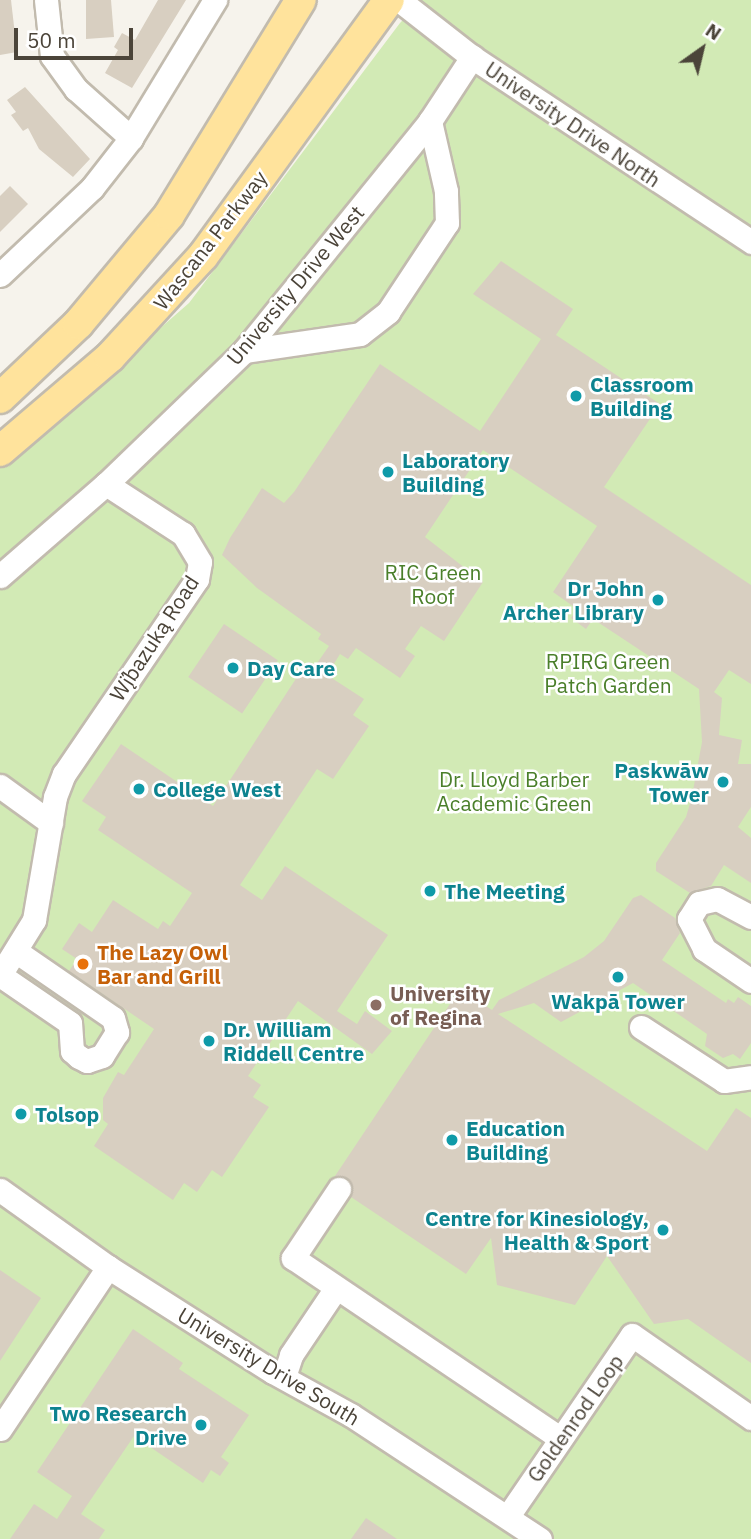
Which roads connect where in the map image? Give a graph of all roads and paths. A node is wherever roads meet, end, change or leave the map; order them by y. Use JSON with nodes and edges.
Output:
{"nodes":[{"id":1,"x":46,"y":0,"type":"edge"},
{"id":2,"x":215,"y":0,"type":"edge"},
{"id":3,"x":302,"y":0,"type":"edge"},
{"id":4,"x":325,"y":0,"type":"edge"},
{"id":5,"x":389,"y":0,"type":"edge"},
{"id":6,"x":399,"y":0,"type":"edge"},
{"id":7,"x":282,"y":33,"type":"junction"},
{"id":8,"x":472,"y":57,"type":"junction"},
{"id":9,"x":430,"y":121,"type":"junction"},
{"id":10,"x":131,"y":138,"type":"junction"},
{"id":11,"x":751,"y":242,"type":"edge"},
{"id":12,"x":0,"y":275,"type":"edge"},
{"id":13,"x":244,"y":351,"type":"junction"},
{"id":14,"x":0,"y":398,"type":"edge"},
{"id":15,"x":0,"y":451,"type":"edge"},
{"id":16,"x":106,"y":484,"type":"junction"},
{"id":17,"x":0,"y":576,"type":"edge"},
{"id":18,"x":0,"y":786,"type":"edge"},
{"id":19,"x":51,"y":823,"type":"junction"},
{"id":20,"x":751,"y":916,"type":"edge"},
{"id":21,"x":17,"y":952,"type":"junction"},
{"id":22,"x":0,"y":975,"type":"edge"},
{"id":23,"x":751,"y":981,"type":"edge"},
{"id":24,"x":641,"y":1027,"type":"dead end"},
{"id":25,"x":751,"y":1077,"type":"edge"},
{"id":26,"x":339,"y":1189,"type":"dead end"},
{"id":27,"x":0,"y":1190,"type":"edge"},
{"id":28,"x":108,"y":1267,"type":"junction"},
{"id":29,"x":336,"y":1288,"type":"junction"},
{"id":30,"x":284,"y":1377,"type":"junction"},
{"id":31,"x":751,"y":1418,"type":"edge"},
{"id":32,"x":0,"y":1429,"type":"edge"},
{"id":33,"x":560,"y":1438,"type":"junction"},
{"id":34,"x":508,"y":1516,"type":"junction"},
{"id":35,"x":540,"y":1539,"type":"edge"}],
"edges":[{"from":1,"to":10,"type":"street"},
{"from":2,"to":10,"type":"street"},
{"from":3,"to":7,"type":"main road"},
{"from":4,"to":7,"type":"main road"},
{"from":5,"to":15,"type":"main road","name":"Wascana Parkway"},
{"from":6,"to":8,"type":"street","name":"University Drive North"},
{"from":7,"to":14,"type":"main road"},
{"from":8,"to":9,"type":"street","name":"University Drive West"},
{"from":8,"to":11,"type":"street","name":"University Drive North"},
{"from":9,"to":13,"type":"street","name":"University Drive West"},
{"from":9,"to":13,"type":"street"},
{"from":10,"to":12,"type":"street"},
{"from":13,"to":16,"type":"street","name":"University Drive West"},
{"from":16,"to":17,"type":"street","name":"University Drive West"},
{"from":16,"to":19,"type":"street","name":"Wį́bazuką Road"},
{"from":18,"to":19,"type":"street"},
{"from":19,"to":21,"type":"street","name":"Wį́bazuką Road"},
{"from":20,"to":23,"type":"street"},
{"from":21,"to":22,"type":"street","name":"Wį́bazuką Road"},
{"from":21,"to":22,"type":"street"},
{"from":24,"to":25,"type":"street"},
{"from":26,"to":29,"type":"street"},
{"from":27,"to":28,"type":"street","name":"University Drive South"},
{"from":28,"to":30,"type":"street","name":"University Drive South"},
{"from":28,"to":32,"type":"street"},
{"from":29,"to":30,"type":"street"},
{"from":29,"to":33,"type":"street"},
{"from":30,"to":34,"type":"street","name":"University Drive South"},
{"from":31,"to":33,"type":"street","name":"Goldenrod Loop"},
{"from":33,"to":34,"type":"street","name":"Goldenrod Loop"},
{"from":34,"to":35,"type":"street","name":"University Drive South"}]}
